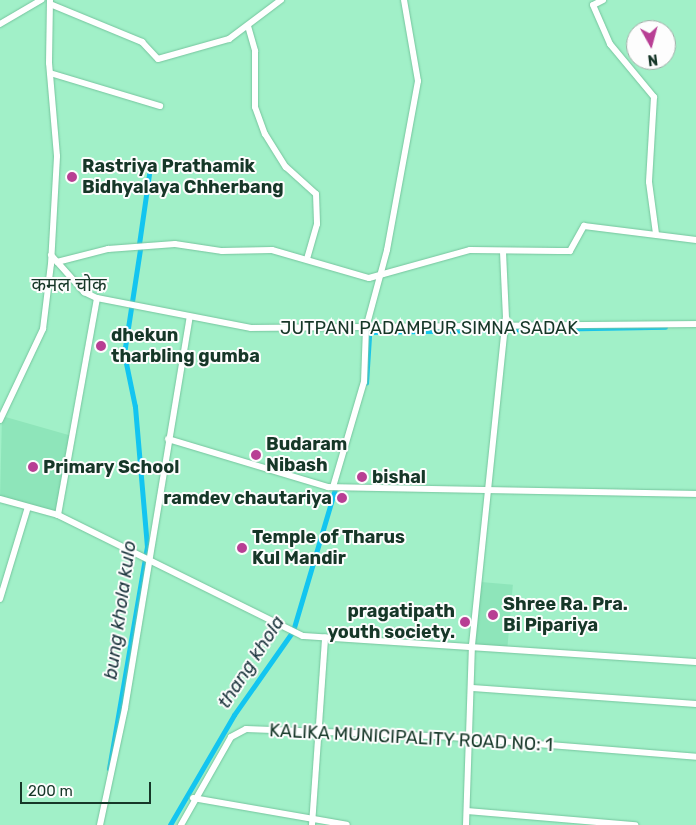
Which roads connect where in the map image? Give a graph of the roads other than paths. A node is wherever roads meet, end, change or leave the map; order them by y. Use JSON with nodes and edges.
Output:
{"nodes":[{"id":1,"x":41,"y":0,"type":"edge"},
{"id":2,"x":281,"y":0,"type":"edge"},
{"id":3,"x":404,"y":0,"type":"edge"},
{"id":4,"x":603,"y":0,"type":"edge"},
{"id":5,"x":50,"y":2,"type":"edge"},
{"id":6,"x":0,"y":24,"type":"edge"},
{"id":7,"x":248,"y":26,"type":"junction"},
{"id":8,"x":50,"y":72,"type":"junction"},
{"id":9,"x":160,"y":106,"type":"dead end"},
{"id":10,"x":656,"y":234,"type":"junction"},
{"id":11,"x":696,"y":240,"type":"edge"},
{"id":12,"x":503,"y":251,"type":"junction"},
{"id":13,"x":51,"y":255,"type":"junction"},
{"id":14,"x":307,"y":259,"type":"junction"},
{"id":15,"x":57,"y":262,"type":"junction"},
{"id":16,"x":378,"y":276,"type":"junction"},
{"id":17,"x":97,"y":298,"type":"junction"},
{"id":18,"x":190,"y":318,"type":"junction"},
{"id":19,"x":696,"y":324,"type":"edge"},
{"id":20,"x":366,"y":328,"type":"junction"},
{"id":21,"x":504,"y":331,"type":"junction"},
{"id":22,"x":0,"y":420,"type":"edge"},
{"id":23,"x":168,"y":439,"type":"junction"},
{"id":24,"x":336,"y":487,"type":"junction"},
{"id":25,"x":486,"y":492,"type":"junction"},
{"id":26,"x":696,"y":494,"type":"edge"},
{"id":27,"x":0,"y":499,"type":"edge"},
{"id":28,"x":28,"y":507,"type":"junction"},
{"id":29,"x":58,"y":515,"type":"junction"},
{"id":30,"x":147,"y":559,"type":"junction"},
{"id":31,"x":0,"y":599,"type":"edge"},
{"id":32,"x":325,"y":637,"type":"junction"},
{"id":33,"x":472,"y":645,"type":"junction"},
{"id":34,"x":696,"y":662,"type":"edge"},
{"id":35,"x":472,"y":688,"type":"junction"},
{"id":36,"x":696,"y":704,"type":"edge"},
{"id":37,"x":318,"y":732,"type":"junction"},
{"id":38,"x":471,"y":739,"type":"junction"},
{"id":39,"x":696,"y":757,"type":"edge"},
{"id":40,"x":196,"y":798,"type":"junction"},
{"id":41,"x":467,"y":811,"type":"junction"},
{"id":42,"x":312,"y":822,"type":"edge"},
{"id":43,"x":100,"y":825,"type":"edge"},
{"id":44,"x":180,"y":825,"type":"edge"},
{"id":45,"x":347,"y":825,"type":"edge"},
{"id":46,"x":466,"y":825,"type":"edge"},
{"id":47,"x":635,"y":825,"type":"edge"}],
"edges":[{"from":1,"to":6,"type":"street"},
{"from":2,"to":7,"type":"street"},
{"from":3,"to":16,"type":"street"},
{"from":4,"to":10,"type":"street"},
{"from":5,"to":7,"type":"street"},
{"from":5,"to":8,"type":"street"},
{"from":7,"to":14,"type":"street"},
{"from":8,"to":9,"type":"street"},
{"from":8,"to":13,"type":"street"},
{"from":10,"to":11,"type":"street"},
{"from":10,"to":12,"type":"street"},
{"from":12,"to":16,"type":"street"},
{"from":12,"to":21,"type":"street"},
{"from":13,"to":15,"type":"street"},
{"from":13,"to":22,"type":"street"},
{"from":14,"to":15,"type":"street"},
{"from":14,"to":16,"type":"street"},
{"from":15,"to":17,"type":"street"},
{"from":16,"to":20,"type":"street"},
{"from":17,"to":18,"type":"street","name":"JUTPANI PADAMPUR SIMNA SADAK"},
{"from":17,"to":29,"type":"street"},
{"from":18,"to":20,"type":"street","name":"JUTPANI PADAMPUR SIMNA SADAK"},
{"from":18,"to":23,"type":"street"},
{"from":19,"to":21,"type":"street","name":"JUTPANI PADAMPUR SIMNA SADAK"},
{"from":20,"to":21,"type":"street","name":"JUTPANI PADAMPUR SIMNA SADAK"},
{"from":20,"to":24,"type":"street"},
{"from":21,"to":25,"type":"street"},
{"from":23,"to":24,"type":"street"},
{"from":23,"to":30,"type":"street"},
{"from":24,"to":25,"type":"street"},
{"from":25,"to":26,"type":"street"},
{"from":25,"to":33,"type":"street"},
{"from":27,"to":28,"type":"street"},
{"from":28,"to":29,"type":"street"},
{"from":28,"to":31,"type":"street"},
{"from":29,"to":30,"type":"street"},
{"from":30,"to":32,"type":"street"},
{"from":30,"to":43,"type":"street"},
{"from":32,"to":33,"type":"street"},
{"from":32,"to":37,"type":"street"},
{"from":33,"to":34,"type":"street"},
{"from":33,"to":35,"type":"street"},
{"from":35,"to":36,"type":"street"},
{"from":35,"to":38,"type":"street"},
{"from":37,"to":38,"type":"street","name":"KALIKA MUNICIPALITY ROAD NO: 1"},
{"from":37,"to":40,"type":"street","name":"KALIKA MUNICIPALITY ROAD NO: 1"},
{"from":37,"to":42,"type":"street"},
{"from":38,"to":39,"type":"street","name":"KALIKA MUNICIPALITY ROAD NO: 1"},
{"from":38,"to":41,"type":"street"},
{"from":40,"to":42,"type":"street"},
{"from":40,"to":44,"type":"street","name":"KALIKA MUNICIPALITY ROAD NO: 1"},
{"from":41,"to":46,"type":"street"},
{"from":41,"to":47,"type":"street"},
{"from":42,"to":45,"type":"street"}]}
